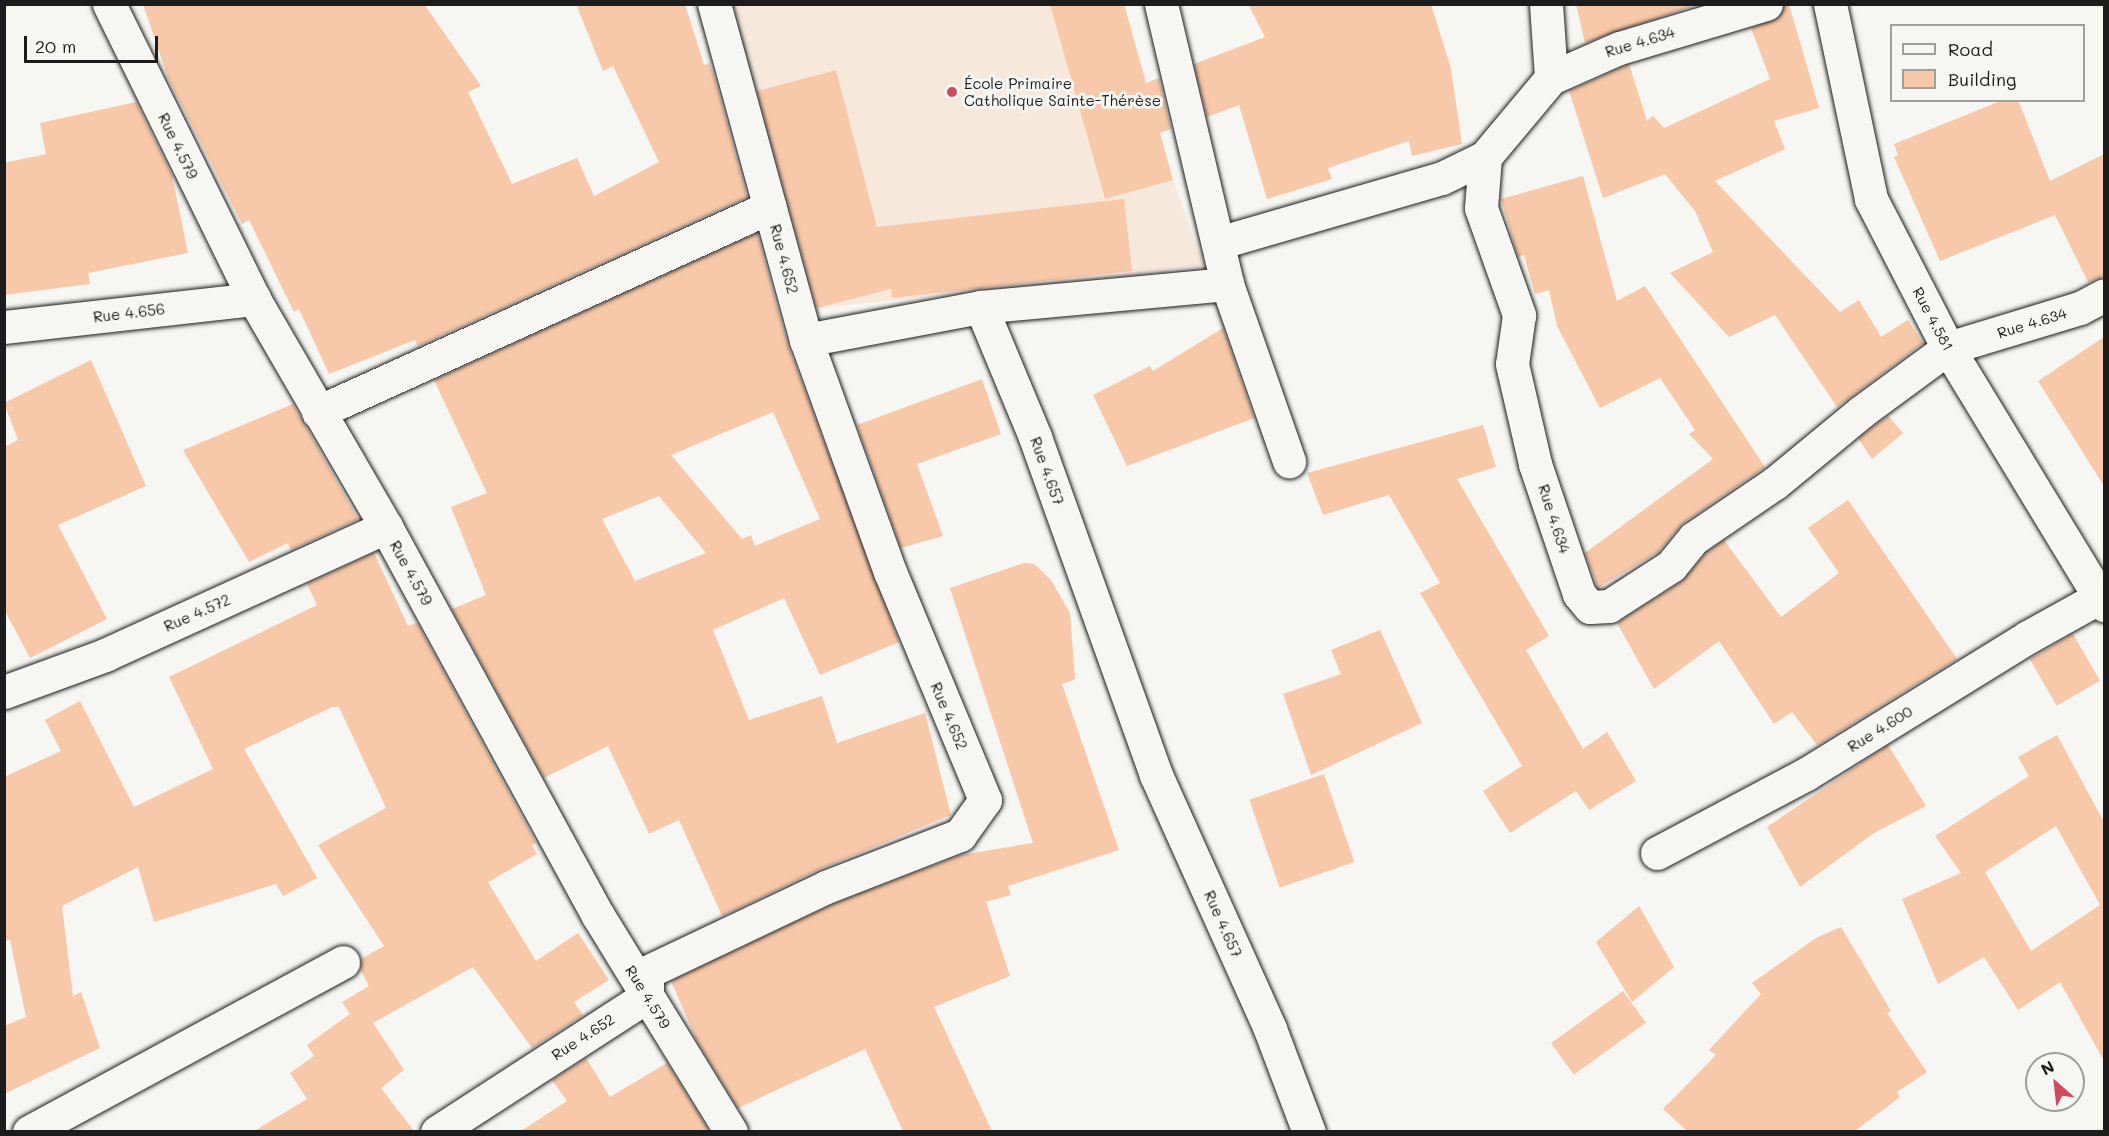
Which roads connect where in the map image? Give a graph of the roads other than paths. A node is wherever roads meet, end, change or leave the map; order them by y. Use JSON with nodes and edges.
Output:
{"nodes":[{"id":1,"x":109,"y":4,"type":"edge"},
{"id":2,"x":714,"y":4,"type":"edge"},
{"id":3,"x":1161,"y":4,"type":"edge"},
{"id":4,"x":1546,"y":4,"type":"edge"},
{"id":5,"x":1766,"y":4,"type":"edge"},
{"id":6,"x":1830,"y":4,"type":"edge"},
{"id":7,"x":1551,"y":78,"type":"junction"},
{"id":8,"x":1485,"y":157,"type":"junction"},
{"id":9,"x":770,"y":207,"type":"junction"},
{"id":10,"x":1218,"y":243,"type":"junction"},
{"id":11,"x":1227,"y":284,"type":"junction"},
{"id":12,"x":2104,"y":295,"type":"edge"},
{"id":13,"x":254,"y":299,"type":"junction"},
{"id":14,"x":981,"y":307,"type":"junction"},
{"id":15,"x":4,"y":327,"type":"edge"},
{"id":16,"x":806,"y":340,"type":"junction"},
{"id":17,"x":1948,"y":348,"type":"junction"},
{"id":18,"x":318,"y":412,"type":"junction"},
{"id":19,"x":1289,"y":461,"type":"dead end"},
{"id":20,"x":386,"y":527,"type":"junction"},
{"id":21,"x":2102,"y":601,"type":"edge"},
{"id":22,"x":4,"y":692,"type":"edge"},
{"id":23,"x":1656,"y":852,"type":"dead end"},
{"id":24,"x":343,"y":962,"type":"dead end"},
{"id":25,"x":647,"y":996,"type":"junction"},
{"id":26,"x":29,"y":1131,"type":"edge"},
{"id":27,"x":437,"y":1131,"type":"edge"},
{"id":28,"x":730,"y":1131,"type":"edge"},
{"id":29,"x":1309,"y":1131,"type":"edge"}],
"edges":[{"from":1,"to":13,"type":"street","name":"Rue 4.579"},
{"from":2,"to":9,"type":"street","name":"Rue 4.652"},
{"from":3,"to":10,"type":"street"},
{"from":4,"to":7,"type":"street"},
{"from":5,"to":7,"type":"street","name":"Rue 4.634"},
{"from":6,"to":17,"type":"street","name":"Rue 4.581"},
{"from":7,"to":8,"type":"street","name":"Rue 4.634"},
{"from":8,"to":10,"type":"street"},
{"from":8,"to":17,"type":"street","name":"Rue 4.634"},
{"from":9,"to":16,"type":"street","name":"Rue 4.652"},
{"from":9,"to":18,"type":"street"},
{"from":10,"to":11,"type":"street"},
{"from":11,"to":14,"type":"street"},
{"from":11,"to":19,"type":"street"},
{"from":12,"to":17,"type":"street","name":"Rue 4.634"},
{"from":13,"to":15,"type":"street","name":"Rue 4.656"},
{"from":13,"to":18,"type":"street","name":"Rue 4.579"},
{"from":14,"to":16,"type":"street"},
{"from":14,"to":29,"type":"street","name":"Rue 4.657"},
{"from":16,"to":25,"type":"street","name":"Rue 4.652"},
{"from":17,"to":21,"type":"street","name":"Rue 4.581"},
{"from":18,"to":20,"type":"street","name":"Rue 4.579"},
{"from":20,"to":22,"type":"street","name":"Rue 4.572"},
{"from":20,"to":25,"type":"street","name":"Rue 4.579"},
{"from":21,"to":23,"type":"street","name":"Rue 4.600"},
{"from":24,"to":26,"type":"street"},
{"from":25,"to":27,"type":"street","name":"Rue 4.652"},
{"from":25,"to":28,"type":"street","name":"Rue 4.579"}]}
